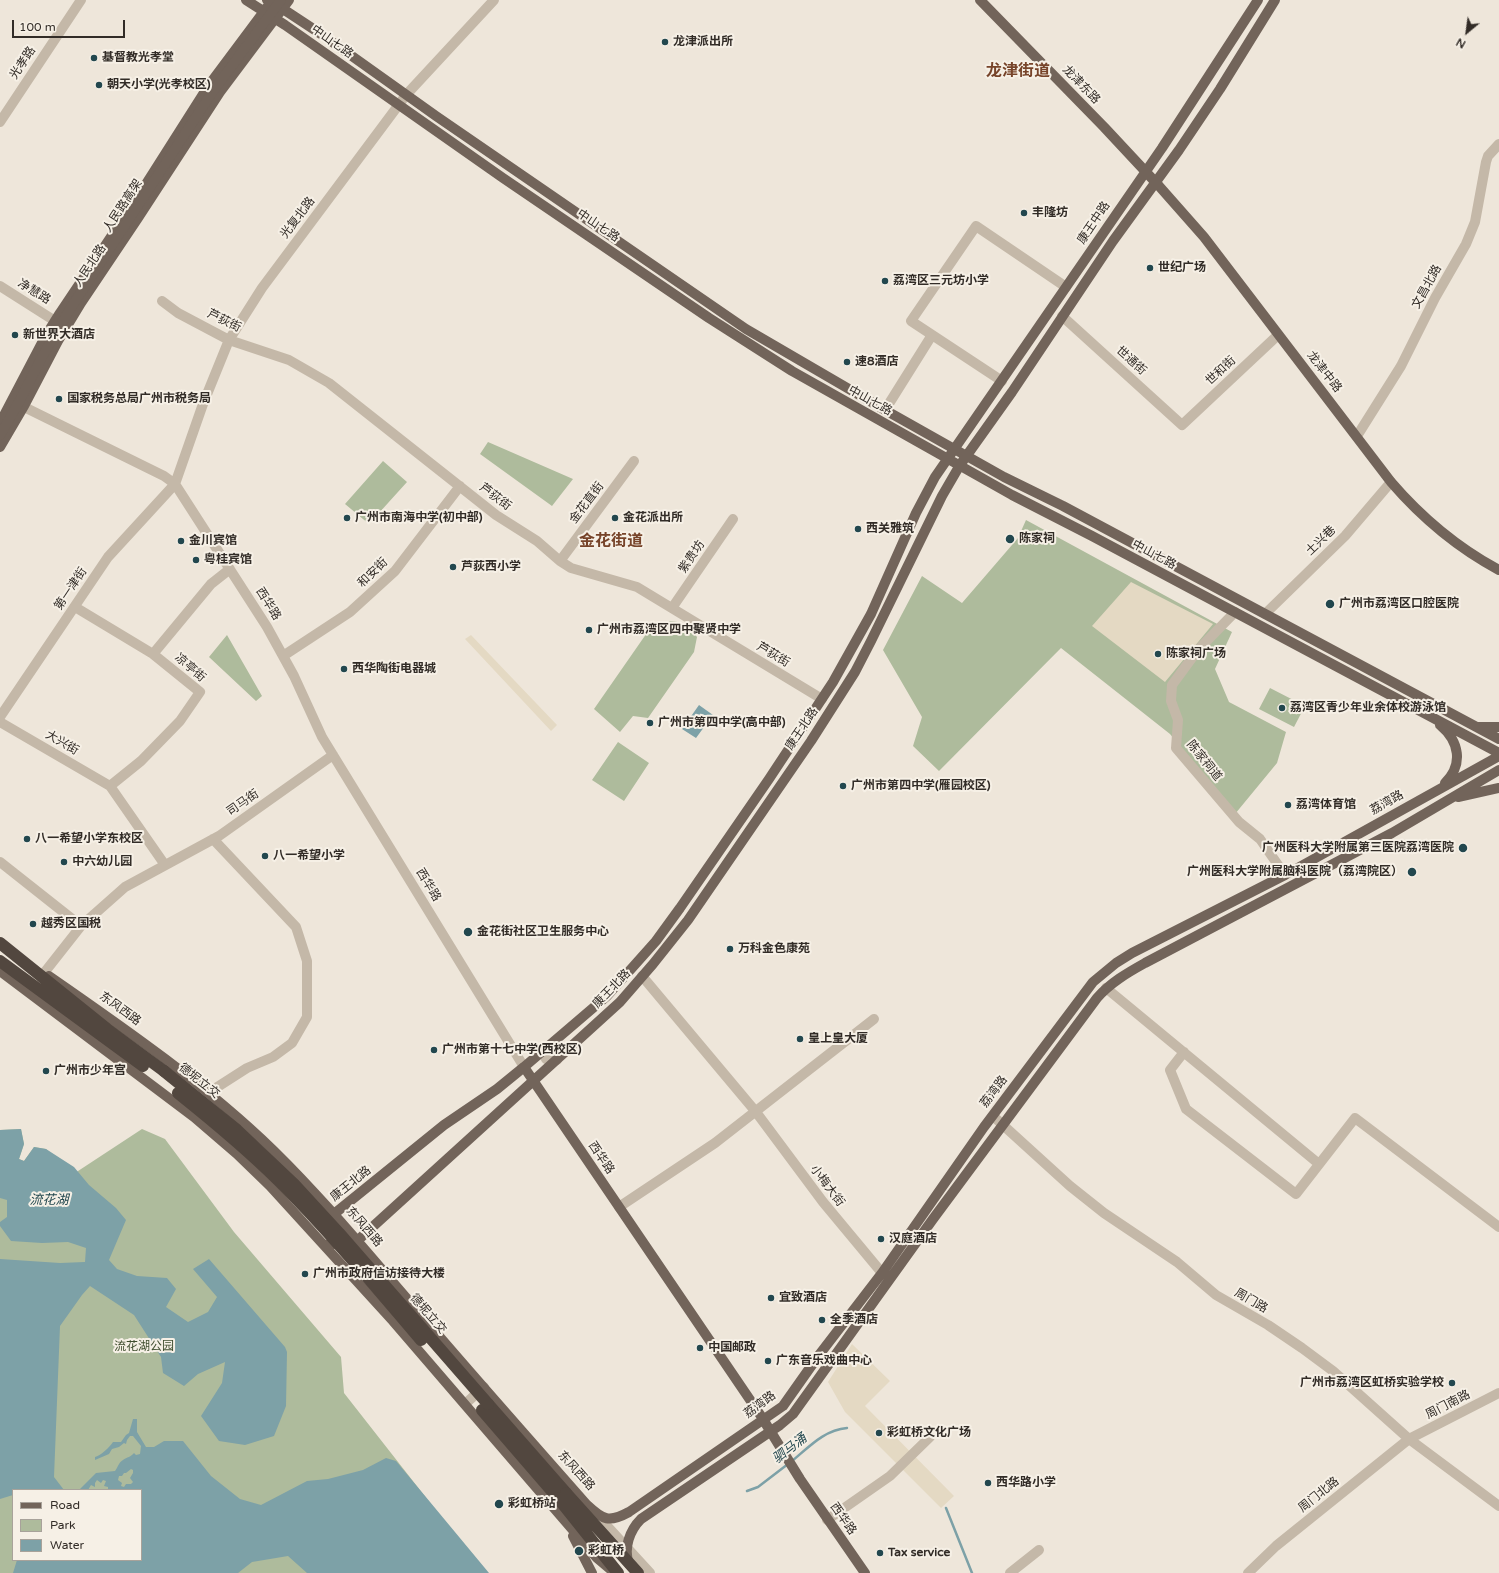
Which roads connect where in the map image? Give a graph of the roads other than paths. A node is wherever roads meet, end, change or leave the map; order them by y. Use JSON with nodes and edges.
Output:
{"nodes":[{"id":1,"x":81,"y":0,"type":"edge"},
{"id":2,"x":246,"y":0,"type":"edge"},
{"id":3,"x":289,"y":0,"type":"edge"},
{"id":4,"x":494,"y":0,"type":"edge"},
{"id":5,"x":980,"y":0,"type":"edge"},
{"id":6,"x":1258,"y":0,"type":"edge"},
{"id":7,"x":1275,"y":0,"type":"edge"},
{"id":8,"x":275,"y":2,"type":"edge"},
{"id":9,"x":264,"y":11,"type":"junction"},
{"id":10,"x":275,"y":18,"type":"junction"},
{"id":11,"x":406,"y":95,"type":"junction"},
{"id":12,"x":399,"y":105,"type":"junction"},
{"id":13,"x":0,"y":122,"type":"edge"},
{"id":14,"x":1499,"y":144,"type":"edge"},
{"id":15,"x":1145,"y":172,"type":"junction"},
{"id":16,"x":1155,"y":182,"type":"junction"},
{"id":17,"x":0,"y":286,"type":"edge"},
{"id":18,"x":1066,"y":287,"type":"junction"},
{"id":19,"x":162,"y":301,"type":"dead end"},
{"id":20,"x":1062,"y":316,"type":"junction"},
{"id":21,"x":55,"y":321,"type":"junction"},
{"id":22,"x":932,"y":335,"type":"junction"},
{"id":23,"x":1278,"y":335,"type":"junction"},
{"id":24,"x":229,"y":340,"type":"junction"},
{"id":25,"x":1002,"y":381,"type":"junction"},
{"id":26,"x":12,"y":402,"type":"junction"},
{"id":27,"x":24,"y":406,"type":"junction"},
{"id":28,"x":885,"y":410,"type":"junction"},
{"id":29,"x":0,"y":423,"type":"edge"},
{"id":30,"x":1182,"y":425,"type":"joint"},
{"id":31,"x":0,"y":435,"type":"edge"},
{"id":32,"x":1357,"y":436,"type":"junction"},
{"id":33,"x":0,"y":447,"type":"edge"},
{"id":34,"x":955,"y":449,"type":"junction"},
{"id":35,"x":967,"y":455,"type":"junction"},
{"id":36,"x":948,"y":458,"type":"junction"},
{"id":37,"x":634,"y":460,"type":"dead end"},
{"id":38,"x":960,"y":465,"type":"junction"},
{"id":39,"x":1391,"y":482,"type":"junction"},
{"id":40,"x":175,"y":484,"type":"junction"},
{"id":41,"x":1018,"y":484,"type":"junction"},
{"id":42,"x":460,"y":486,"type":"junction"},
{"id":43,"x":1012,"y":495,"type":"junction"},
{"id":44,"x":733,"y":519,"type":"dead end"},
{"id":45,"x":560,"y":561,"type":"junction"},
{"id":46,"x":230,"y":569,"type":"junction"},
{"id":47,"x":1499,"y":570,"type":"edge"},
{"id":48,"x":75,"y":607,"type":"junction"},
{"id":49,"x":672,"y":608,"type":"junction"},
{"id":50,"x":1235,"y":612,"type":"junction"},
{"id":51,"x":1265,"y":614,"type":"junction"},
{"id":52,"x":154,"y":654,"type":"junction"},
{"id":53,"x":283,"y":656,"type":"junction"},
{"id":54,"x":822,"y":699,"type":"junction"},
{"id":55,"x":1430,"y":715,"type":"junction"},
{"id":56,"x":0,"y":718,"type":"edge"},
{"id":57,"x":0,"y":722,"type":"edge"},
{"id":58,"x":1474,"y":726,"type":"junction"},
{"id":59,"x":1499,"y":727,"type":"edge"},
{"id":60,"x":1499,"y":739,"type":"edge"},
{"id":61,"x":1499,"y":752,"type":"edge"},
{"id":62,"x":333,"y":755,"type":"junction"},
{"id":63,"x":1499,"y":756,"type":"edge"},
{"id":64,"x":1499,"y":770,"type":"edge"},
{"id":65,"x":110,"y":786,"type":"junction"},
{"id":66,"x":1499,"y":788,"type":"edge"},
{"id":67,"x":1439,"y":789,"type":"junction"},
{"id":68,"x":1433,"y":808,"type":"junction"},
{"id":69,"x":213,"y":839,"type":"junction"},
{"id":70,"x":0,"y":862,"type":"edge"},
{"id":71,"x":164,"y":865,"type":"junction"},
{"id":72,"x":1285,"y":875,"type":"junction"},
{"id":73,"x":81,"y":926,"type":"junction"},
{"id":74,"x":4,"y":947,"type":"edge"},
{"id":75,"x":0,"y":961,"type":"edge"},
{"id":76,"x":0,"y":971,"type":"edge"},
{"id":77,"x":44,"y":973,"type":"junction"},
{"id":78,"x":642,"y":976,"type":"junction"},
{"id":79,"x":1106,"y":988,"type":"junction"},
{"id":80,"x":874,"y":1019,"type":"dead end"},
{"id":81,"x":546,"y":1048,"type":"junction"},
{"id":82,"x":1184,"y":1052,"type":"junction"},
{"id":83,"x":557,"y":1060,"type":"junction"},
{"id":84,"x":524,"y":1067,"type":"junction"},
{"id":85,"x":162,"y":1075,"type":"junction"},
{"id":86,"x":533,"y":1081,"type":"junction"},
{"id":87,"x":208,"y":1093,"type":"junction"},
{"id":88,"x":756,"y":1112,"type":"junction"},
{"id":89,"x":993,"y":1116,"type":"junction"},
{"id":90,"x":1003,"y":1125,"type":"junction"},
{"id":91,"x":1320,"y":1164,"type":"junction"},
{"id":92,"x":290,"y":1167,"type":"junction"},
{"id":93,"x":270,"y":1186,"type":"junction"},
{"id":94,"x":619,"y":1207,"type":"junction"},
{"id":95,"x":334,"y":1214,"type":"junction"},
{"id":96,"x":1499,"y":1227,"type":"edge"},
{"id":97,"x":357,"y":1241,"type":"junction"},
{"id":98,"x":325,"y":1245,"type":"junction"},
{"id":99,"x":882,"y":1273,"type":"junction"},
{"id":100,"x":412,"y":1305,"type":"junction"},
{"id":101,"x":393,"y":1321,"type":"junction"},
{"id":102,"x":484,"y":1387,"type":"junction"},
{"id":103,"x":1499,"y":1393,"type":"edge"},
{"id":104,"x":464,"y":1404,"type":"junction"},
{"id":105,"x":783,"y":1406,"type":"junction"},
{"id":106,"x":793,"y":1414,"type":"junction"},
{"id":107,"x":763,"y":1420,"type":"junction"},
{"id":108,"x":770,"y":1431,"type":"junction"},
{"id":109,"x":930,"y":1437,"type":"dead end"},
{"id":110,"x":1409,"y":1439,"type":"junction"},
{"id":111,"x":587,"y":1505,"type":"junction"},
{"id":112,"x":1499,"y":1506,"type":"edge"},
{"id":113,"x":563,"y":1519,"type":"junction"},
{"id":114,"x":828,"y":1520,"type":"junction"},
{"id":115,"x":627,"y":1547,"type":"junction"},
{"id":116,"x":1039,"y":1550,"type":"dead end"},
{"id":117,"x":597,"y":1558,"type":"junction"},
{"id":118,"x":592,"y":1573,"type":"edge"},
{"id":119,"x":609,"y":1573,"type":"edge"},
{"id":120,"x":615,"y":1573,"type":"edge"},
{"id":121,"x":618,"y":1573,"type":"edge"},
{"id":122,"x":633,"y":1573,"type":"edge"},
{"id":123,"x":638,"y":1573,"type":"edge"},
{"id":124,"x":650,"y":1573,"type":"edge"},
{"id":125,"x":865,"y":1573,"type":"edge"},
{"id":126,"x":1010,"y":1573,"type":"edge"},
{"id":127,"x":1248,"y":1573,"type":"edge"}],
"edges":[{"from":1,"to":13,"type":"street","name":"光孝路"},
{"from":2,"to":9,"type":"main road","name":"中山七路"},
{"from":3,"to":8,"type":"main road"},
{"from":4,"to":11,"type":"street","name":"光复北路"},
{"from":5,"to":15,"type":"main road","name":"龙津东路"},
{"from":6,"to":15,"type":"main road","name":"康王中路"},
{"from":7,"to":16,"type":"main road"},
{"from":8,"to":9,"type":"main road","name":"人民北路"},
{"from":8,"to":10,"type":"main road","name":"人民北路"},
{"from":8,"to":11,"type":"main road","name":"中山七路"},
{"from":8,"to":31,"type":"main road","name":"人民路高架","bridge":true},
{"from":9,"to":10,"type":"main road","name":"中山七路"},
{"from":9,"to":21,"type":"main road","name":"人民北路"},
{"from":10,"to":12,"type":"main road","name":"中山七路"},
{"from":10,"to":27,"type":"main road","name":"人民北路"},
{"from":11,"to":12,"type":"street","name":"光复北路"},
{"from":11,"to":28,"type":"main road","name":"中山七路"},
{"from":12,"to":24,"type":"street","name":"光复北路"},
{"from":12,"to":36,"type":"main road","name":"中山七路"},
{"from":14,"to":32,"type":"street","name":"文昌北路"},
{"from":15,"to":16,"type":"main road","name":"龙津中路"},
{"from":15,"to":18,"type":"main road","name":"康王中路"},
{"from":16,"to":20,"type":"main road"},
{"from":16,"to":23,"type":"main road","name":"龙津中路"},
{"from":17,"to":21,"type":"street","name":"净慧路"},
{"from":18,"to":22,"type":"street"},
{"from":18,"to":25,"type":"main road","name":"康王中路"},
{"from":19,"to":24,"type":"street","name":"芦荻街"},
{"from":20,"to":30,"type":"street","name":"世通街"},
{"from":20,"to":35,"type":"main road"},
{"from":21,"to":26,"type":"main road","name":"人民北路"},
{"from":22,"to":25,"type":"street"},
{"from":22,"to":28,"type":"street"},
{"from":23,"to":30,"type":"street","name":"世和街"},
{"from":23,"to":32,"type":"main road","name":"龙津中路"},
{"from":24,"to":40,"type":"street","name":"光复北路"},
{"from":24,"to":42,"type":"street","name":"芦荻街"},
{"from":25,"to":34,"type":"main road","name":"康王中路"},
{"from":26,"to":27,"type":"street","name":"西华路"},
{"from":26,"to":29,"type":"main road","name":"人民北路"},
{"from":27,"to":33,"type":"main road","name":"人民北路"},
{"from":27,"to":40,"type":"street","name":"西华路"},
{"from":28,"to":34,"type":"main road","name":"中山七路"},
{"from":32,"to":39,"type":"main road","name":"龙津中路"},
{"from":34,"to":35,"type":"main road","name":"中山七路"},
{"from":34,"to":36,"type":"main road","name":"康王中路"},
{"from":35,"to":38,"type":"main road","name":"康王北路"},
{"from":35,"to":41,"type":"main road","name":"中山七路"},
{"from":36,"to":38,"type":"main road","name":"中山七路"},
{"from":36,"to":54,"type":"main road","name":"康王北路"},
{"from":37,"to":45,"type":"street","name":"金花直街"},
{"from":38,"to":43,"type":"main road","name":"中山七路"},
{"from":38,"to":78,"type":"main road","name":"康王北路"},
{"from":39,"to":47,"type":"main road","name":"龙津中路"},
{"from":39,"to":51,"type":"street","name":"土兴巷"},
{"from":40,"to":46,"type":"street","name":"西华路"},
{"from":40,"to":48,"type":"street","name":"第一津街"},
{"from":41,"to":43,"type":"main road"},
{"from":41,"to":51,"type":"main road","name":"中山七路"},
{"from":42,"to":45,"type":"street","name":"芦荻街"},
{"from":42,"to":53,"type":"street","name":"和安街"},
{"from":43,"to":50,"type":"main road","name":"中山七路"},
{"from":44,"to":49,"type":"street","name":"紫贵坊"},
{"from":45,"to":49,"type":"street","name":"芦荻街"},
{"from":46,"to":52,"type":"street"},
{"from":46,"to":53,"type":"street","name":"西华路"},
{"from":48,"to":52,"type":"street","name":"凉亭街"},
{"from":48,"to":56,"type":"street","name":"第一津街"},
{"from":49,"to":54,"type":"street","name":"芦荻街"},
{"from":50,"to":55,"type":"main road","name":"中山七路"},
{"from":50,"to":72,"type":"street","name":"陈家祠道"},
{"from":51,"to":58,"type":"main road","name":"中山七路"},
{"from":52,"to":65,"type":"street","name":"凉亭街"},
{"from":53,"to":62,"type":"street","name":"西华路"},
{"from":54,"to":81,"type":"main road","name":"康王北路"},
{"from":55,"to":61,"type":"main road","name":"中山七路"},
{"from":55,"to":67,"type":"main road"},
{"from":57,"to":65,"type":"street","name":"大兴街"},
{"from":58,"to":59,"type":"main road"},
{"from":58,"to":60,"type":"main road","name":"中山七路"},
{"from":62,"to":69,"type":"street","name":"司马街"},
{"from":62,"to":84,"type":"street","name":"西华路"},
{"from":63,"to":67,"type":"main road","name":"荔湾路"},
{"from":64,"to":68,"type":"main road"},
{"from":65,"to":71,"type":"street"},
{"from":66,"to":68,"type":"main road"},
{"from":67,"to":72,"type":"main road","name":"荔湾路"},
{"from":68,"to":79,"type":"main road"},
{"from":69,"to":71,"type":"street","name":"司马街"},
{"from":69,"to":87,"type":"street"},
{"from":70,"to":73,"type":"street"},
{"from":71,"to":73,"type":"street","name":"司马街"},
{"from":72,"to":89,"type":"main road","name":"荔湾路"},
{"from":73,"to":77,"type":"street","name":"司马街"},
{"from":74,"to":77,"type":"main road","name":"东风西路"},
{"from":74,"to":85,"type":"highway","name":"东风西路"},
{"from":75,"to":85,"type":"highway"},
{"from":76,"to":93,"type":"main road"},
{"from":77,"to":87,"type":"main road","name":"东风西路"},
{"from":78,"to":83,"type":"main road","name":"康王北路"},
{"from":78,"to":88,"type":"street","name":"小梅大街"},
{"from":79,"to":82,"type":"street"},
{"from":79,"to":90,"type":"main road"},
{"from":80,"to":88,"type":"street"},
{"from":81,"to":83,"type":"street"},
{"from":81,"to":84,"type":"main road","name":"康王北路"},
{"from":82,"to":91,"type":"street"},
{"from":82,"to":91,"type":"street"},
{"from":83,"to":86,"type":"main road","name":"康王北路"},
{"from":84,"to":86,"type":"main road","name":"西华路"},
{"from":84,"to":95,"type":"main road","name":"康王北路"},
{"from":85,"to":121,"type":"highway","name":"德坭立交","bridge":true},
{"from":85,"to":123,"type":"highway","name":"德坭立交","bridge":true},
{"from":86,"to":94,"type":"main road","name":"西华路"},
{"from":86,"to":97,"type":"main road","name":"康王北路"},
{"from":87,"to":92,"type":"main road","name":"东风西路"},
{"from":88,"to":94,"type":"street"},
{"from":88,"to":99,"type":"street","name":"小梅大街"},
{"from":89,"to":90,"type":"street","name":"周门路"},
{"from":89,"to":99,"type":"main road","name":"荔湾路"},
{"from":90,"to":106,"type":"main road"},
{"from":90,"to":110,"type":"street","name":"周门路"},
{"from":91,"to":96,"type":"street"},
{"from":92,"to":93,"type":"street"},
{"from":92,"to":95,"type":"main road","name":"东风西路"},
{"from":93,"to":98,"type":"main road"},
{"from":94,"to":107,"type":"main road","name":"西华路"},
{"from":95,"to":97,"type":"main road","name":"东风西路"},
{"from":95,"to":98,"type":"main road","name":"康王北路"},
{"from":97,"to":98,"type":"main road"},
{"from":97,"to":100,"type":"main road","name":"东风西路"},
{"from":98,"to":101,"type":"main road"},
{"from":99,"to":105,"type":"main road","name":"荔湾路"},
{"from":100,"to":101,"type":"street"},
{"from":100,"to":102,"type":"main road","name":"东风西路"},
{"from":101,"to":104,"type":"main road"},
{"from":102,"to":104,"type":"street"},
{"from":102,"to":111,"type":"main road","name":"东风西路"},
{"from":103,"to":110,"type":"street","name":"周门南路"},
{"from":104,"to":113,"type":"main road"},
{"from":105,"to":106,"type":"main road"},
{"from":105,"to":107,"type":"main road","name":"荔湾路"},
{"from":106,"to":108,"type":"main road"},
{"from":107,"to":108,"type":"main road","name":"西华路"},
{"from":107,"to":111,"type":"main road","name":"荔湾路"},
{"from":108,"to":114,"type":"main road","name":"西华路"},
{"from":108,"to":115,"type":"main road"},
{"from":109,"to":114,"type":"street"},
{"from":110,"to":112,"type":"street","name":"周门路"},
{"from":110,"to":127,"type":"street","name":"周门北路"},
{"from":111,"to":115,"type":"street","name":"东风西路"},
{"from":111,"to":122,"type":"main road"},
{"from":113,"to":117,"type":"main road"},
{"from":113,"to":118,"type":"main road"},
{"from":114,"to":125,"type":"main road","name":"西华路"},
{"from":115,"to":122,"type":"main road"},
{"from":115,"to":124,"type":"street","name":"东风西路"},
{"from":116,"to":126,"type":"street"},
{"from":117,"to":119,"type":"street"},
{"from":117,"to":120,"type":"main road"}]}
